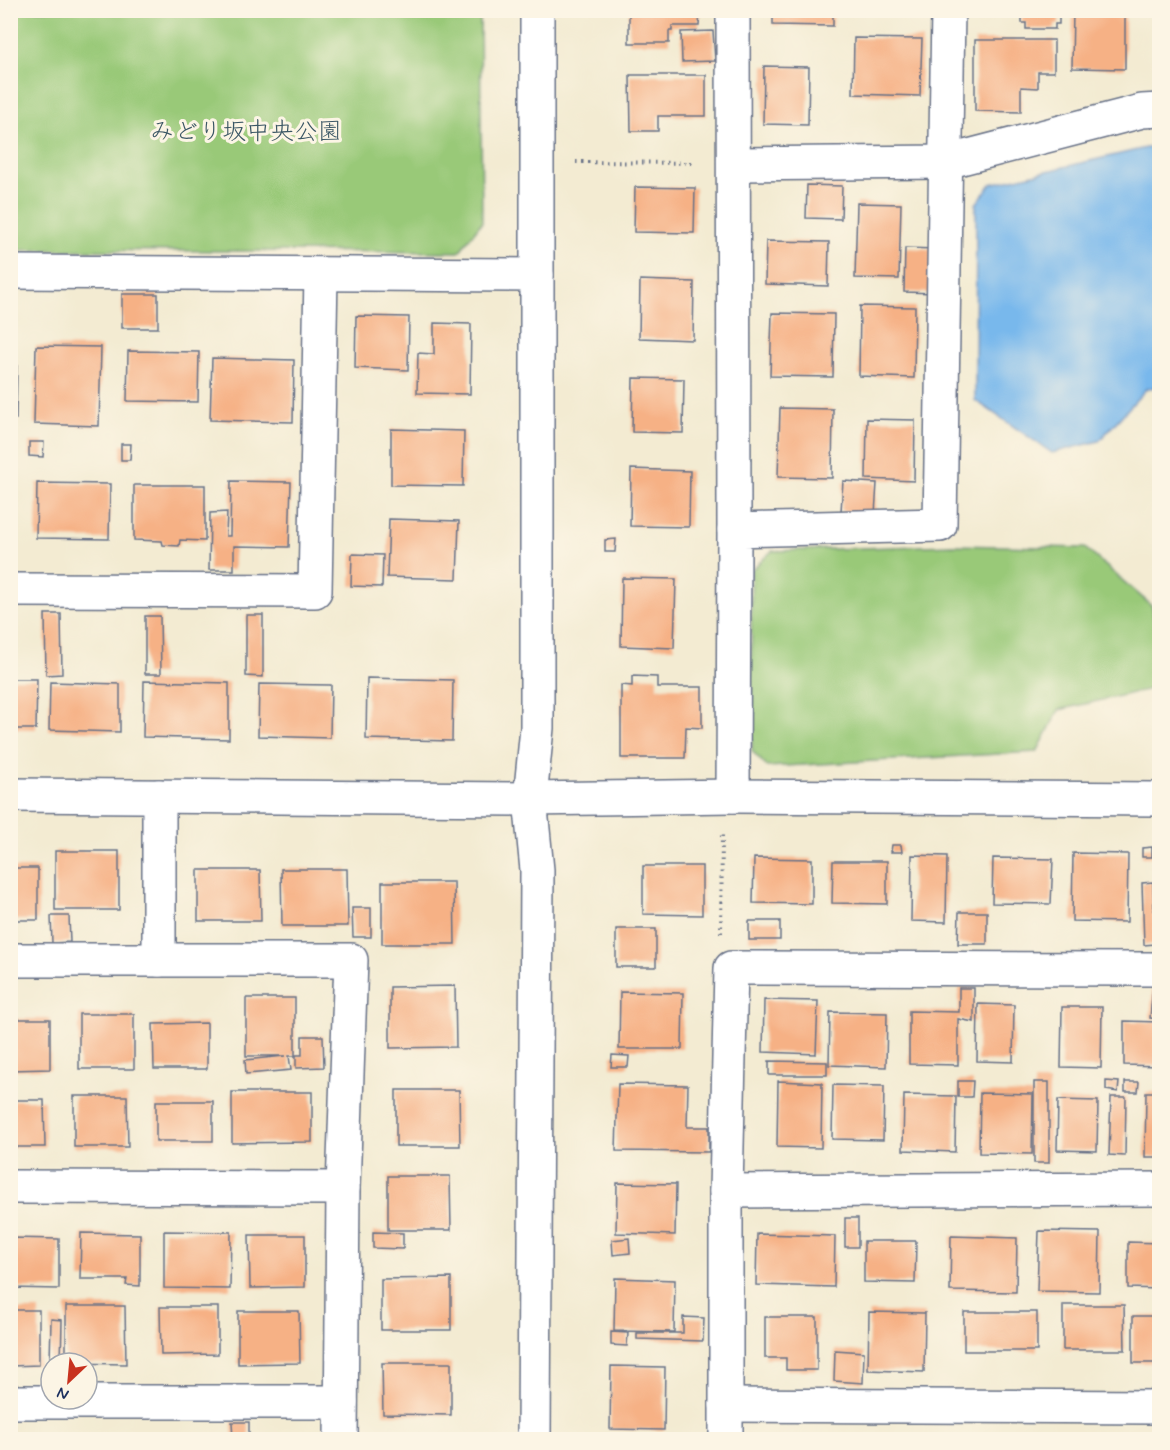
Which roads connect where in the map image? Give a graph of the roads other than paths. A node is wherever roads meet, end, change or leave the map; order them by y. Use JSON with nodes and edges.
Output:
{"nodes":[{"id":1,"x":537,"y":10,"type":"edge"},
{"id":2,"x":733,"y":10,"type":"edge"},
{"id":3,"x":948,"y":10,"type":"edge"},
{"id":4,"x":1160,"y":110,"type":"edge"},
{"id":5,"x":946,"y":162,"type":"junction"},
{"id":6,"x":735,"y":164,"type":"junction"},
{"id":7,"x":10,"y":272,"type":"edge"},
{"id":8,"x":321,"y":275,"type":"junction"},
{"id":9,"x":537,"y":275,"type":"junction"},
{"id":10,"x":734,"y":530,"type":"junction"},
{"id":11,"x":10,"y":590,"type":"edge"},
{"id":12,"x":10,"y":795,"type":"edge"},
{"id":13,"x":159,"y":796,"type":"junction"},
{"id":14,"x":530,"y":799,"type":"junction"},
{"id":15,"x":1160,"y":799,"type":"edge"},
{"id":16,"x":728,"y":810,"type":"junction"},
{"id":17,"x":10,"y":960,"type":"edge"},
{"id":18,"x":159,"y":960,"type":"junction"},
{"id":19,"x":1160,"y":969,"type":"edge"},
{"id":20,"x":10,"y":1187,"type":"edge"},
{"id":21,"x":343,"y":1188,"type":"junction"},
{"id":22,"x":1160,"y":1189,"type":"edge"},
{"id":23,"x":726,"y":1191,"type":"junction"},
{"id":24,"x":10,"y":1402,"type":"edge"},
{"id":25,"x":341,"y":1402,"type":"junction"},
{"id":26,"x":726,"y":1405,"type":"junction"},
{"id":27,"x":1160,"y":1407,"type":"edge"},
{"id":28,"x":341,"y":1440,"type":"edge"},
{"id":29,"x":534,"y":1440,"type":"edge"},
{"id":30,"x":726,"y":1440,"type":"edge"}],
"edges":[{"from":1,"to":9,"type":"street"},
{"from":2,"to":6,"type":"street"},
{"from":3,"to":5,"type":"street"},
{"from":4,"to":5,"type":"street"},
{"from":5,"to":6,"type":"street"},
{"from":5,"to":10,"type":"street"},
{"from":6,"to":10,"type":"street"},
{"from":7,"to":8,"type":"street"},
{"from":8,"to":9,"type":"street"},
{"from":8,"to":11,"type":"street"},
{"from":9,"to":14,"type":"street"},
{"from":10,"to":16,"type":"street"},
{"from":12,"to":13,"type":"street"},
{"from":13,"to":14,"type":"street"},
{"from":13,"to":18,"type":"street"},
{"from":14,"to":16,"type":"street"},
{"from":14,"to":29,"type":"street"},
{"from":15,"to":16,"type":"street"},
{"from":17,"to":18,"type":"street"},
{"from":18,"to":21,"type":"street"},
{"from":19,"to":23,"type":"street"},
{"from":20,"to":21,"type":"street"},
{"from":21,"to":25,"type":"street"},
{"from":22,"to":23,"type":"street"},
{"from":23,"to":26,"type":"street"},
{"from":24,"to":25,"type":"street"},
{"from":25,"to":28,"type":"street"},
{"from":26,"to":27,"type":"street"},
{"from":26,"to":30,"type":"street"}]}
